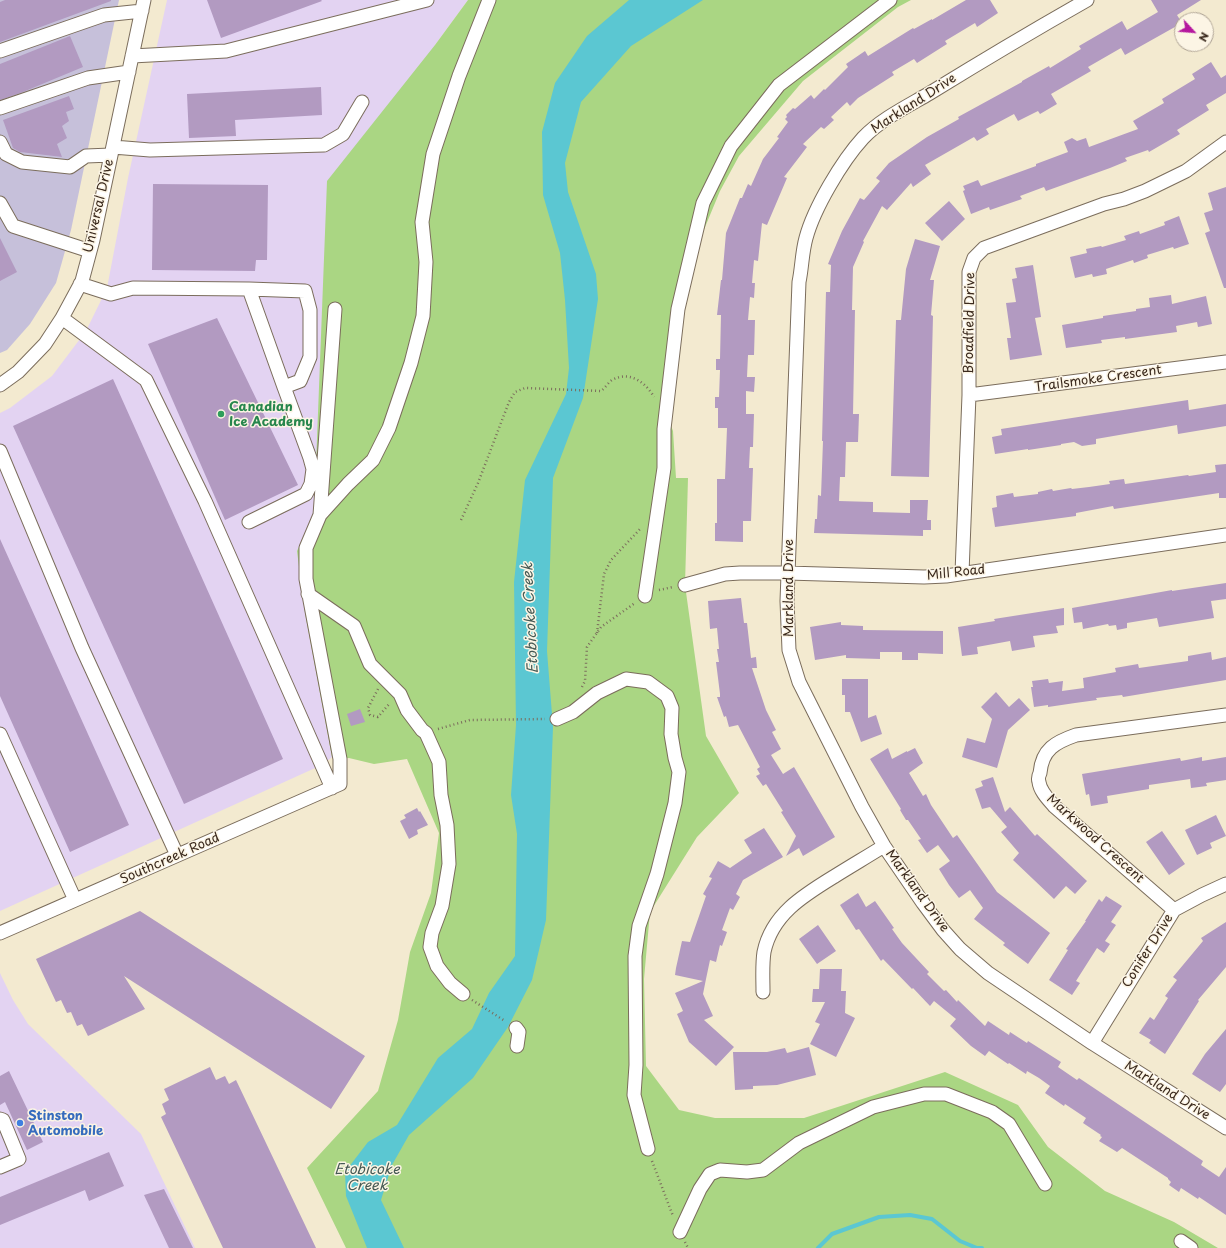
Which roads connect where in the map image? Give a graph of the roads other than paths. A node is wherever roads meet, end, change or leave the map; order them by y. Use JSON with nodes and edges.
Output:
{"nodes":[{"id":1,"x":427,"y":0,"type":"edge"},
{"id":2,"x":489,"y":0,"type":"edge"},
{"id":3,"x":890,"y":0,"type":"edge"},
{"id":4,"x":1086,"y":0,"type":"edge"},
{"id":5,"x":143,"y":5,"type":"edge"},
{"id":6,"x":0,"y":52,"type":"edge"},
{"id":7,"x":132,"y":56,"type":"junction"},
{"id":8,"x":129,"y":72,"type":"junction"},
{"id":9,"x":362,"y":102,"type":"dead end"},
{"id":10,"x":0,"y":108,"type":"edge"},
{"id":11,"x":0,"y":142,"type":"edge"},
{"id":12,"x":1226,"y":142,"type":"edge"},
{"id":13,"x":112,"y":151,"type":"junction"},
{"id":14,"x":0,"y":203,"type":"edge"},
{"id":15,"x":90,"y":251,"type":"junction"},
{"id":16,"x":80,"y":284,"type":"junction"},
{"id":17,"x":249,"y":289,"type":"junction"},
{"id":18,"x":335,"y":309,"type":"dead end"},
{"id":19,"x":62,"y":318,"type":"junction"},
{"id":20,"x":1226,"y":362,"type":"edge"},
{"id":21,"x":0,"y":384,"type":"edge"},
{"id":22,"x":284,"y":387,"type":"junction"},
{"id":23,"x":969,"y":396,"type":"junction"},
{"id":24,"x":0,"y":451,"type":"edge"},
{"id":25,"x":320,"y":515,"type":"junction"},
{"id":26,"x":249,"y":522,"type":"dead end"},
{"id":27,"x":1226,"y":535,"type":"edge"},
{"id":28,"x":788,"y":573,"type":"junction"},
{"id":29,"x":962,"y":573,"type":"junction"},
{"id":30,"x":685,"y":585,"type":"road end"},
{"id":31,"x":308,"y":594,"type":"junction"},
{"id":32,"x":645,"y":596,"type":"road end"},
{"id":33,"x":1226,"y":715,"type":"edge"},
{"id":34,"x":557,"y":719,"type":"road end"},
{"id":35,"x":0,"y":734,"type":"edge"},
{"id":36,"x":336,"y":786,"type":"junction"},
{"id":37,"x":884,"y":846,"type":"junction"},
{"id":38,"x":177,"y":855,"type":"junction"},
{"id":39,"x":1226,"y":884,"type":"edge"},
{"id":40,"x":75,"y":900,"type":"junction"},
{"id":41,"x":1174,"y":910,"type":"junction"},
{"id":42,"x":0,"y":933,"type":"edge"},
{"id":43,"x":763,"y":992,"type":"dead end"},
{"id":44,"x":463,"y":994,"type":"road end"},
{"id":45,"x":516,"y":1028,"type":"road end"},
{"id":46,"x":1092,"y":1043,"type":"junction"},
{"id":47,"x":517,"y":1046,"type":"dead end"},
{"id":48,"x":0,"y":1119,"type":"edge"},
{"id":49,"x":1226,"y":1128,"type":"edge"},
{"id":50,"x":648,"y":1149,"type":"road end"},
{"id":51,"x":0,"y":1167,"type":"edge"},
{"id":52,"x":1045,"y":1184,"type":"dead end"},
{"id":53,"x":680,"y":1232,"type":"road end"}],
"edges":[{"from":1,"to":7,"type":"street"},
{"from":2,"to":25,"type":"street"},
{"from":3,"to":32,"type":"street"},
{"from":4,"to":28,"type":"street","name":"Markland Drive"},
{"from":5,"to":6,"type":"street"},
{"from":5,"to":7,"type":"street","name":"Universal Drive"},
{"from":7,"to":8,"type":"street","name":"Universal Drive"},
{"from":8,"to":10,"type":"street"},
{"from":8,"to":13,"type":"street","name":"Universal Drive"},
{"from":9,"to":13,"type":"street"},
{"from":11,"to":13,"type":"street"},
{"from":12,"to":23,"type":"street","name":"Broadfield Drive"},
{"from":13,"to":15,"type":"street","name":"Universal Drive"},
{"from":14,"to":15,"type":"street"},
{"from":15,"to":16,"type":"street","name":"Universal Drive"},
{"from":16,"to":17,"type":"street"},
{"from":16,"to":19,"type":"street","name":"Universal Drive"},
{"from":17,"to":22,"type":"street"},
{"from":17,"to":22,"type":"street"},
{"from":18,"to":25,"type":"street"},
{"from":19,"to":21,"type":"street","name":"Universal Drive"},
{"from":19,"to":36,"type":"street"},
{"from":20,"to":23,"type":"street","name":"Trailsmoke Crescent"},
{"from":22,"to":26,"type":"street"},
{"from":23,"to":29,"type":"street","name":"Broadfield Drive"},
{"from":24,"to":38,"type":"street"},
{"from":25,"to":31,"type":"street"},
{"from":27,"to":29,"type":"street","name":"Mill Road"},
{"from":28,"to":29,"type":"street","name":"Mill Road"},
{"from":28,"to":30,"type":"street","name":"Mill Road"},
{"from":28,"to":37,"type":"street","name":"Markland Drive"},
{"from":31,"to":36,"type":"street"},
{"from":31,"to":44,"type":"street"},
{"from":33,"to":41,"type":"street","name":"Markwood Crescent"},
{"from":34,"to":50,"type":"street"},
{"from":35,"to":40,"type":"street"},
{"from":36,"to":38,"type":"street","name":"Southcreek Road"},
{"from":37,"to":43,"type":"street"},
{"from":37,"to":46,"type":"street","name":"Markland Drive"},
{"from":38,"to":40,"type":"street","name":"Southcreek Road"},
{"from":39,"to":41,"type":"street","name":"Conifer Drive"},
{"from":40,"to":42,"type":"street","name":"Southcreek Road"},
{"from":41,"to":46,"type":"street","name":"Conifer Drive"},
{"from":45,"to":47,"type":"street"},
{"from":46,"to":49,"type":"street","name":"Markland Drive"},
{"from":48,"to":51,"type":"street"},
{"from":52,"to":53,"type":"street"}]}
